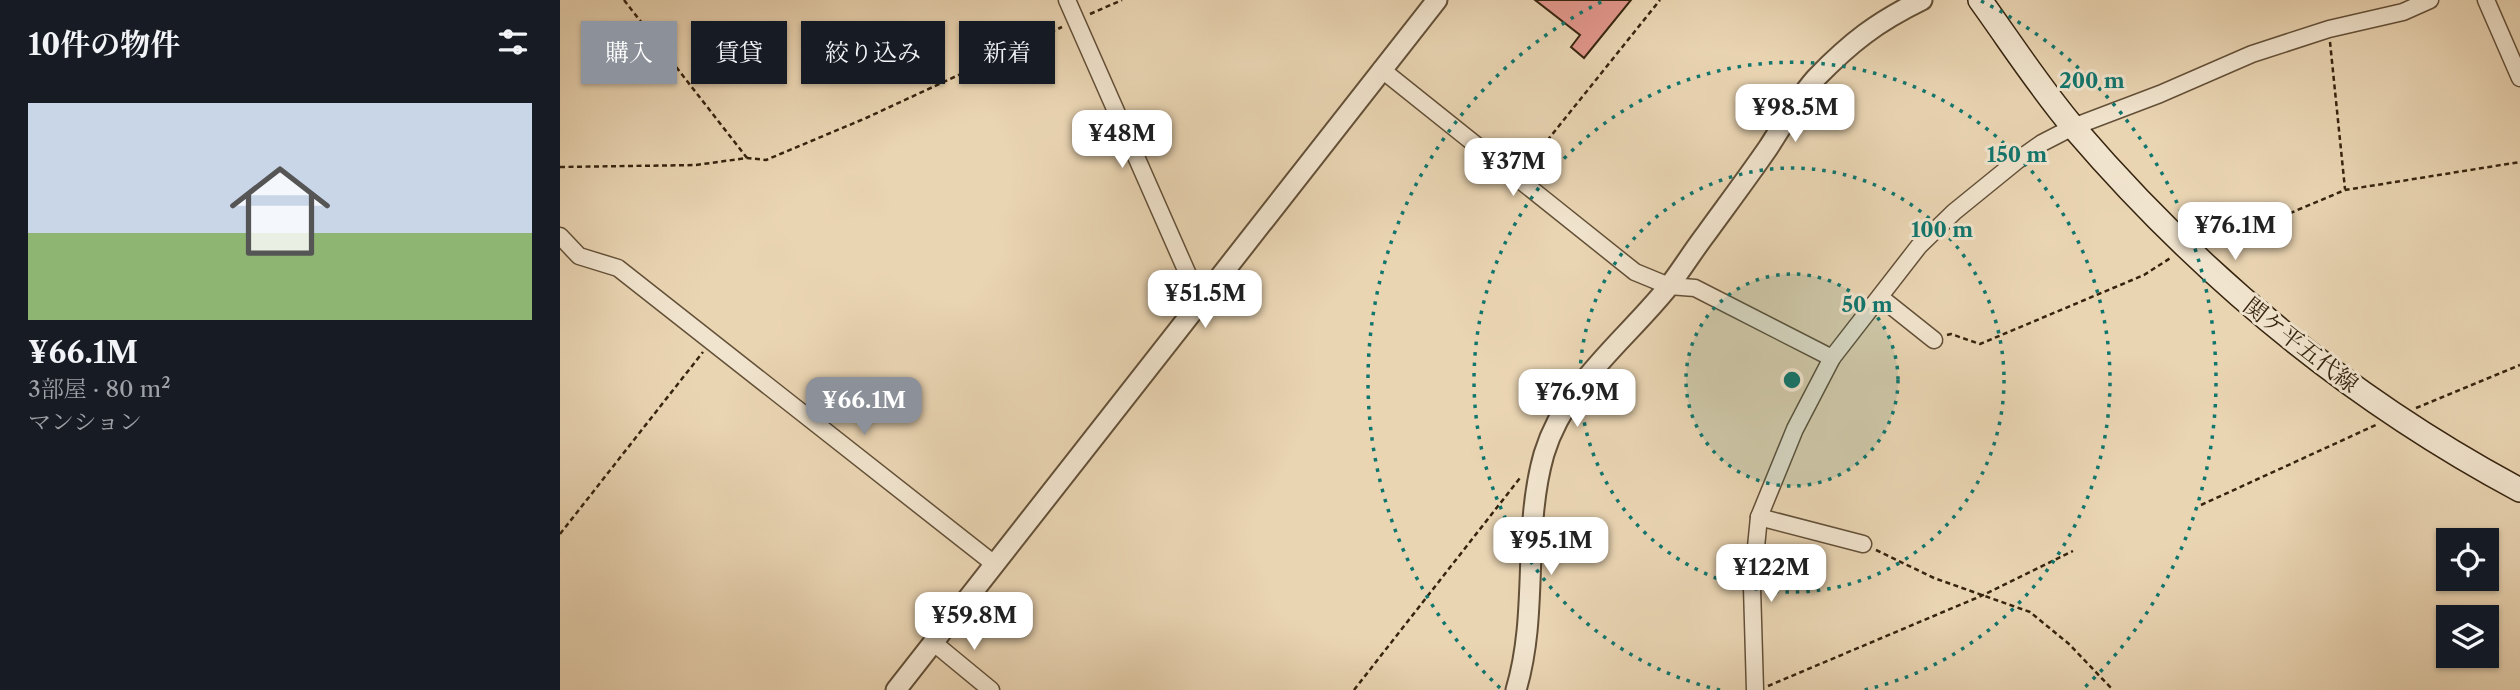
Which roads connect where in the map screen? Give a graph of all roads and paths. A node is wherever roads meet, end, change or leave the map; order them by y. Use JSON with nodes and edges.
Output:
{"nodes":[{"id":1,"x":624,"y":0,"type":"edge"},
{"id":2,"x":1067,"y":0,"type":"edge"},
{"id":3,"x":1122,"y":0,"type":"edge"},
{"id":4,"x":1437,"y":0,"type":"edge"},
{"id":5,"x":1660,"y":0,"type":"edge"},
{"id":6,"x":1922,"y":0,"type":"edge"},
{"id":7,"x":1980,"y":0,"type":"edge"},
{"id":8,"x":2430,"y":0,"type":"edge"},
{"id":9,"x":2486,"y":0,"type":"edge"},
{"id":10,"x":1076,"y":20,"type":"junction"},
{"id":11,"x":2329,"y":29,"type":"junction"},
{"id":12,"x":1381,"y":69,"type":"junction"},
{"id":13,"x":2520,"y":78,"type":"edge"},
{"id":14,"x":2073,"y":127,"type":"junction"},
{"id":15,"x":747,"y":158,"type":"junction"},
{"id":16,"x":2520,"y":162,"type":"edge"},
{"id":17,"x":560,"y":167,"type":"edge"},
{"id":18,"x":1517,"y":178,"type":"junction"},
{"id":19,"x":2345,"y":190,"type":"junction"},
{"id":20,"x":560,"y":236,"type":"edge"},
{"id":21,"x":2187,"y":248,"type":"junction"},
{"id":22,"x":1669,"y":286,"type":"junction"},
{"id":23,"x":1880,"y":297,"type":"junction"},
{"id":24,"x":1201,"y":304,"type":"junction"},
{"id":25,"x":712,"y":340,"type":"junction"},
{"id":26,"x":1934,"y":340,"type":"joint"},
{"id":27,"x":1832,"y":358,"type":"junction"},
{"id":28,"x":2520,"y":365,"type":"edge"},
{"id":29,"x":2395,"y":416,"type":"junction"},
{"id":30,"x":1545,"y":453,"type":"junction"},
{"id":31,"x":2520,"y":490,"type":"edge"},
{"id":32,"x":2201,"y":505,"type":"dead end"},
{"id":33,"x":1759,"y":517,"type":"junction"},
{"id":34,"x":560,"y":534,"type":"edge"},
{"id":35,"x":1863,"y":544,"type":"joint"},
{"id":36,"x":2073,"y":551,"type":"dead end"},
{"id":37,"x":993,"y":563,"type":"junction"},
{"id":38,"x":1981,"y":596,"type":"junction"},
{"id":39,"x":934,"y":643,"type":"junction"},
{"id":40,"x":896,"y":690,"type":"edge"},
{"id":41,"x":991,"y":690,"type":"edge"},
{"id":42,"x":1354,"y":690,"type":"edge"},
{"id":43,"x":1516,"y":690,"type":"edge"},
{"id":44,"x":1757,"y":690,"type":"edge"},
{"id":45,"x":2113,"y":690,"type":"edge"}],
"edges":[{"from":1,"to":15,"type":"path"},
{"from":2,"to":10,"type":"street"},
{"from":3,"to":10,"type":"path"},
{"from":4,"to":12,"type":"street"},
{"from":5,"to":18,"type":"path"},
{"from":6,"to":22,"type":"street"},
{"from":7,"to":14,"type":"main road","name":"関ケ平五代線"},
{"from":8,"to":11,"type":"street"},
{"from":9,"to":13,"type":"street"},
{"from":10,"to":15,"type":"path"},
{"from":10,"to":24,"type":"street"},
{"from":11,"to":14,"type":"street"},
{"from":11,"to":19,"type":"path"},
{"from":12,"to":18,"type":"street"},
{"from":12,"to":24,"type":"street"},
{"from":14,"to":21,"type":"main road","name":"関ケ平五代線"},
{"from":14,"to":23,"type":"street"},
{"from":15,"to":17,"type":"path"},
{"from":16,"to":19,"type":"path"},
{"from":18,"to":22,"type":"street"},
{"from":19,"to":21,"type":"path"},
{"from":20,"to":25,"type":"street"},
{"from":21,"to":26,"type":"path"},
{"from":21,"to":29,"type":"main road","name":"関ケ平五代線"},
{"from":22,"to":27,"type":"street"},
{"from":22,"to":30,"type":"street"},
{"from":23,"to":26,"type":"street"},
{"from":23,"to":27,"type":"street"},
{"from":24,"to":37,"type":"street"},
{"from":25,"to":34,"type":"path"},
{"from":25,"to":37,"type":"street"},
{"from":27,"to":33,"type":"street"},
{"from":28,"to":29,"type":"path"},
{"from":29,"to":31,"type":"main road","name":"関ケ平五代線"},
{"from":29,"to":32,"type":"path"},
{"from":30,"to":42,"type":"path"},
{"from":30,"to":43,"type":"street"},
{"from":33,"to":35,"type":"street"},
{"from":33,"to":44,"type":"street"},
{"from":35,"to":38,"type":"path"},
{"from":36,"to":38,"type":"path"},
{"from":37,"to":39,"type":"street"},
{"from":38,"to":44,"type":"path"},
{"from":38,"to":45,"type":"path"},
{"from":39,"to":40,"type":"street"},
{"from":39,"to":41,"type":"street"}]}
